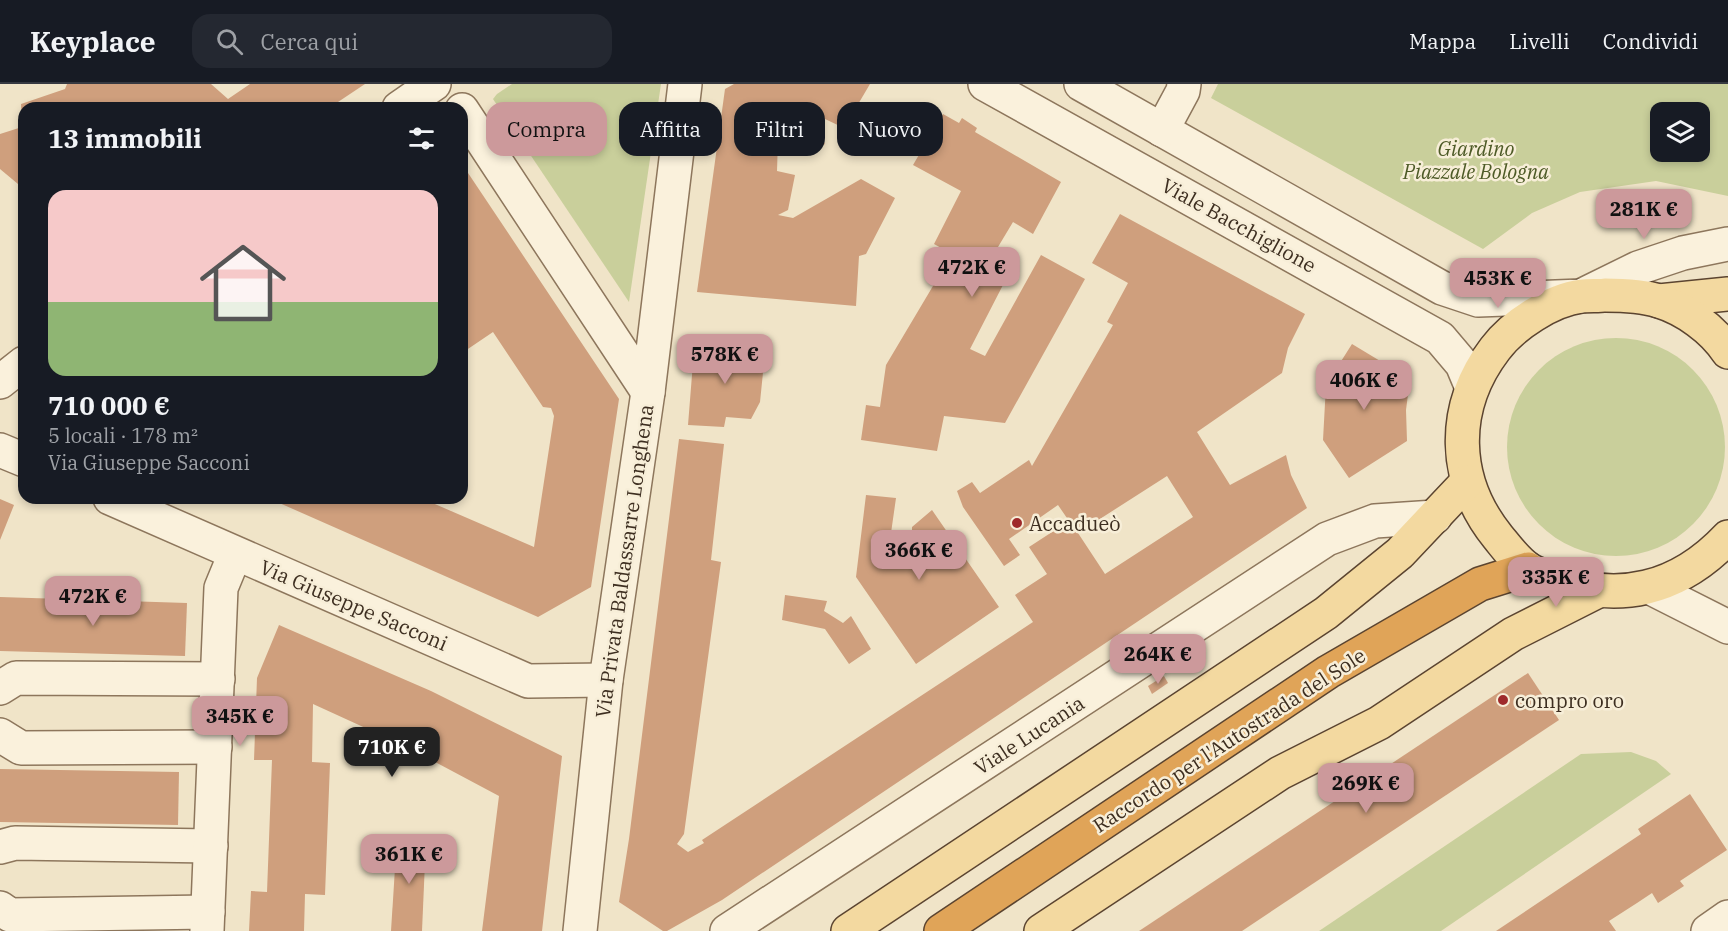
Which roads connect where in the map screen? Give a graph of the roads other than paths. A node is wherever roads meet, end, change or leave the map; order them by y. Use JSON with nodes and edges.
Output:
{"nodes":[{"id":1,"x":434,"y":84,"type":"edge"},
{"id":2,"x":445,"y":84,"type":"edge"},
{"id":3,"x":685,"y":84,"type":"edge"},
{"id":4,"x":985,"y":84,"type":"edge"},
{"id":5,"x":1081,"y":84,"type":"edge"},
{"id":6,"x":1184,"y":84,"type":"edge"},
{"id":7,"x":408,"y":102,"type":"edge"},
{"id":8,"x":457,"y":102,"type":"edge"},
{"id":9,"x":468,"y":120,"type":"edge"},
{"id":10,"x":1162,"y":130,"type":"junction"},
{"id":11,"x":1728,"y":244,"type":"edge"},
{"id":12,"x":1728,"y":294,"type":"edge"},
{"id":13,"x":1581,"y":296,"type":"junction"},
{"id":14,"x":1659,"y":301,"type":"junction"},
{"id":15,"x":1728,"y":352,"type":"edge"},
{"id":16,"x":18,"y":368,"type":"edge"},
{"id":17,"x":0,"y":382,"type":"edge"},
{"id":18,"x":1472,"y":388,"type":"junction"},
{"id":19,"x":648,"y":392,"type":"junction"},
{"id":20,"x":0,"y":450,"type":"edge"},
{"id":21,"x":18,"y":458,"type":"edge"},
{"id":22,"x":1467,"y":482,"type":"junction"},
{"id":23,"x":123,"y":504,"type":"edge"},
{"id":24,"x":1435,"y":517,"type":"junction"},
{"id":25,"x":1728,"y":537,"type":"edge"},
{"id":26,"x":235,"y":554,"type":"junction"},
{"id":27,"x":1528,"y":569,"type":"junction"},
{"id":28,"x":1649,"y":587,"type":"junction"},
{"id":29,"x":1598,"y":591,"type":"junction"},
{"id":30,"x":1728,"y":627,"type":"edge"},
{"id":31,"x":218,"y":679,"type":"junction"},
{"id":32,"x":606,"y":680,"type":"junction"},
{"id":33,"x":0,"y":688,"type":"edge"},
{"id":34,"x":0,"y":735,"type":"edge"},
{"id":35,"x":215,"y":747,"type":"junction"},
{"id":36,"x":211,"y":846,"type":"junction"},
{"id":37,"x":0,"y":847,"type":"edge"},
{"id":38,"x":0,"y":908,"type":"edge"},
{"id":39,"x":1728,"y":917,"type":"edge"},
{"id":40,"x":207,"y":922,"type":"edge"},
{"id":41,"x":1058,"y":926,"type":"edge"},
{"id":42,"x":580,"y":931,"type":"edge"},
{"id":43,"x":726,"y":931,"type":"edge"},
{"id":44,"x":848,"y":931,"type":"edge"},
{"id":45,"x":941,"y":931,"type":"edge"},
{"id":46,"x":1708,"y":931,"type":"edge"}],
"edges":[{"from":1,"to":7,"type":"street"},
{"from":2,"to":8,"type":"street"},
{"from":3,"to":19,"type":"street","name":"Via Privata Baldassarre Longhena"},
{"from":4,"to":18,"type":"street","name":"Viale Bacchiglione"},
{"from":5,"to":10,"type":"street"},
{"from":6,"to":10,"type":"street"},
{"from":9,"to":19,"type":"street"},
{"from":10,"to":13,"type":"street"},
{"from":11,"to":13,"type":"street"},
{"from":12,"to":14,"type":"main road"},
{"from":13,"to":14,"type":"main road"},
{"from":13,"to":18,"type":"main road"},
{"from":14,"to":15,"type":"main road"},
{"from":16,"to":17,"type":"street"},
{"from":18,"to":22,"type":"main road"},
{"from":19,"to":32,"type":"street","name":"Via Privata Baldassarre Longhena"},
{"from":20,"to":21,"type":"street"},
{"from":22,"to":24,"type":"main road"},
{"from":22,"to":27,"type":"main road"},
{"from":23,"to":26,"type":"street","name":"Via Giuseppe Sacconi"},
{"from":24,"to":43,"type":"street","name":"Viale Lucania"},
{"from":24,"to":44,"type":"main road"},
{"from":25,"to":28,"type":"main road"},
{"from":26,"to":31,"type":"street"},
{"from":26,"to":32,"type":"street","name":"Via Giuseppe Sacconi"},
{"from":27,"to":29,"type":"main road"},
{"from":27,"to":45,"type":"highway","name":"Raccordo per l'Autostrada del Sole"},
{"from":28,"to":29,"type":"main road"},
{"from":28,"to":30,"type":"street"},
{"from":29,"to":41,"type":"main road"},
{"from":31,"to":33,"type":"street"},
{"from":31,"to":35,"type":"street"},
{"from":32,"to":42,"type":"street","name":"Via Privata Baldassarre Longhena"},
{"from":34,"to":35,"type":"street"},
{"from":35,"to":36,"type":"street"},
{"from":36,"to":37,"type":"street"},
{"from":36,"to":40,"type":"street"},
{"from":38,"to":40,"type":"street"},
{"from":39,"to":46,"type":"street"}]}
